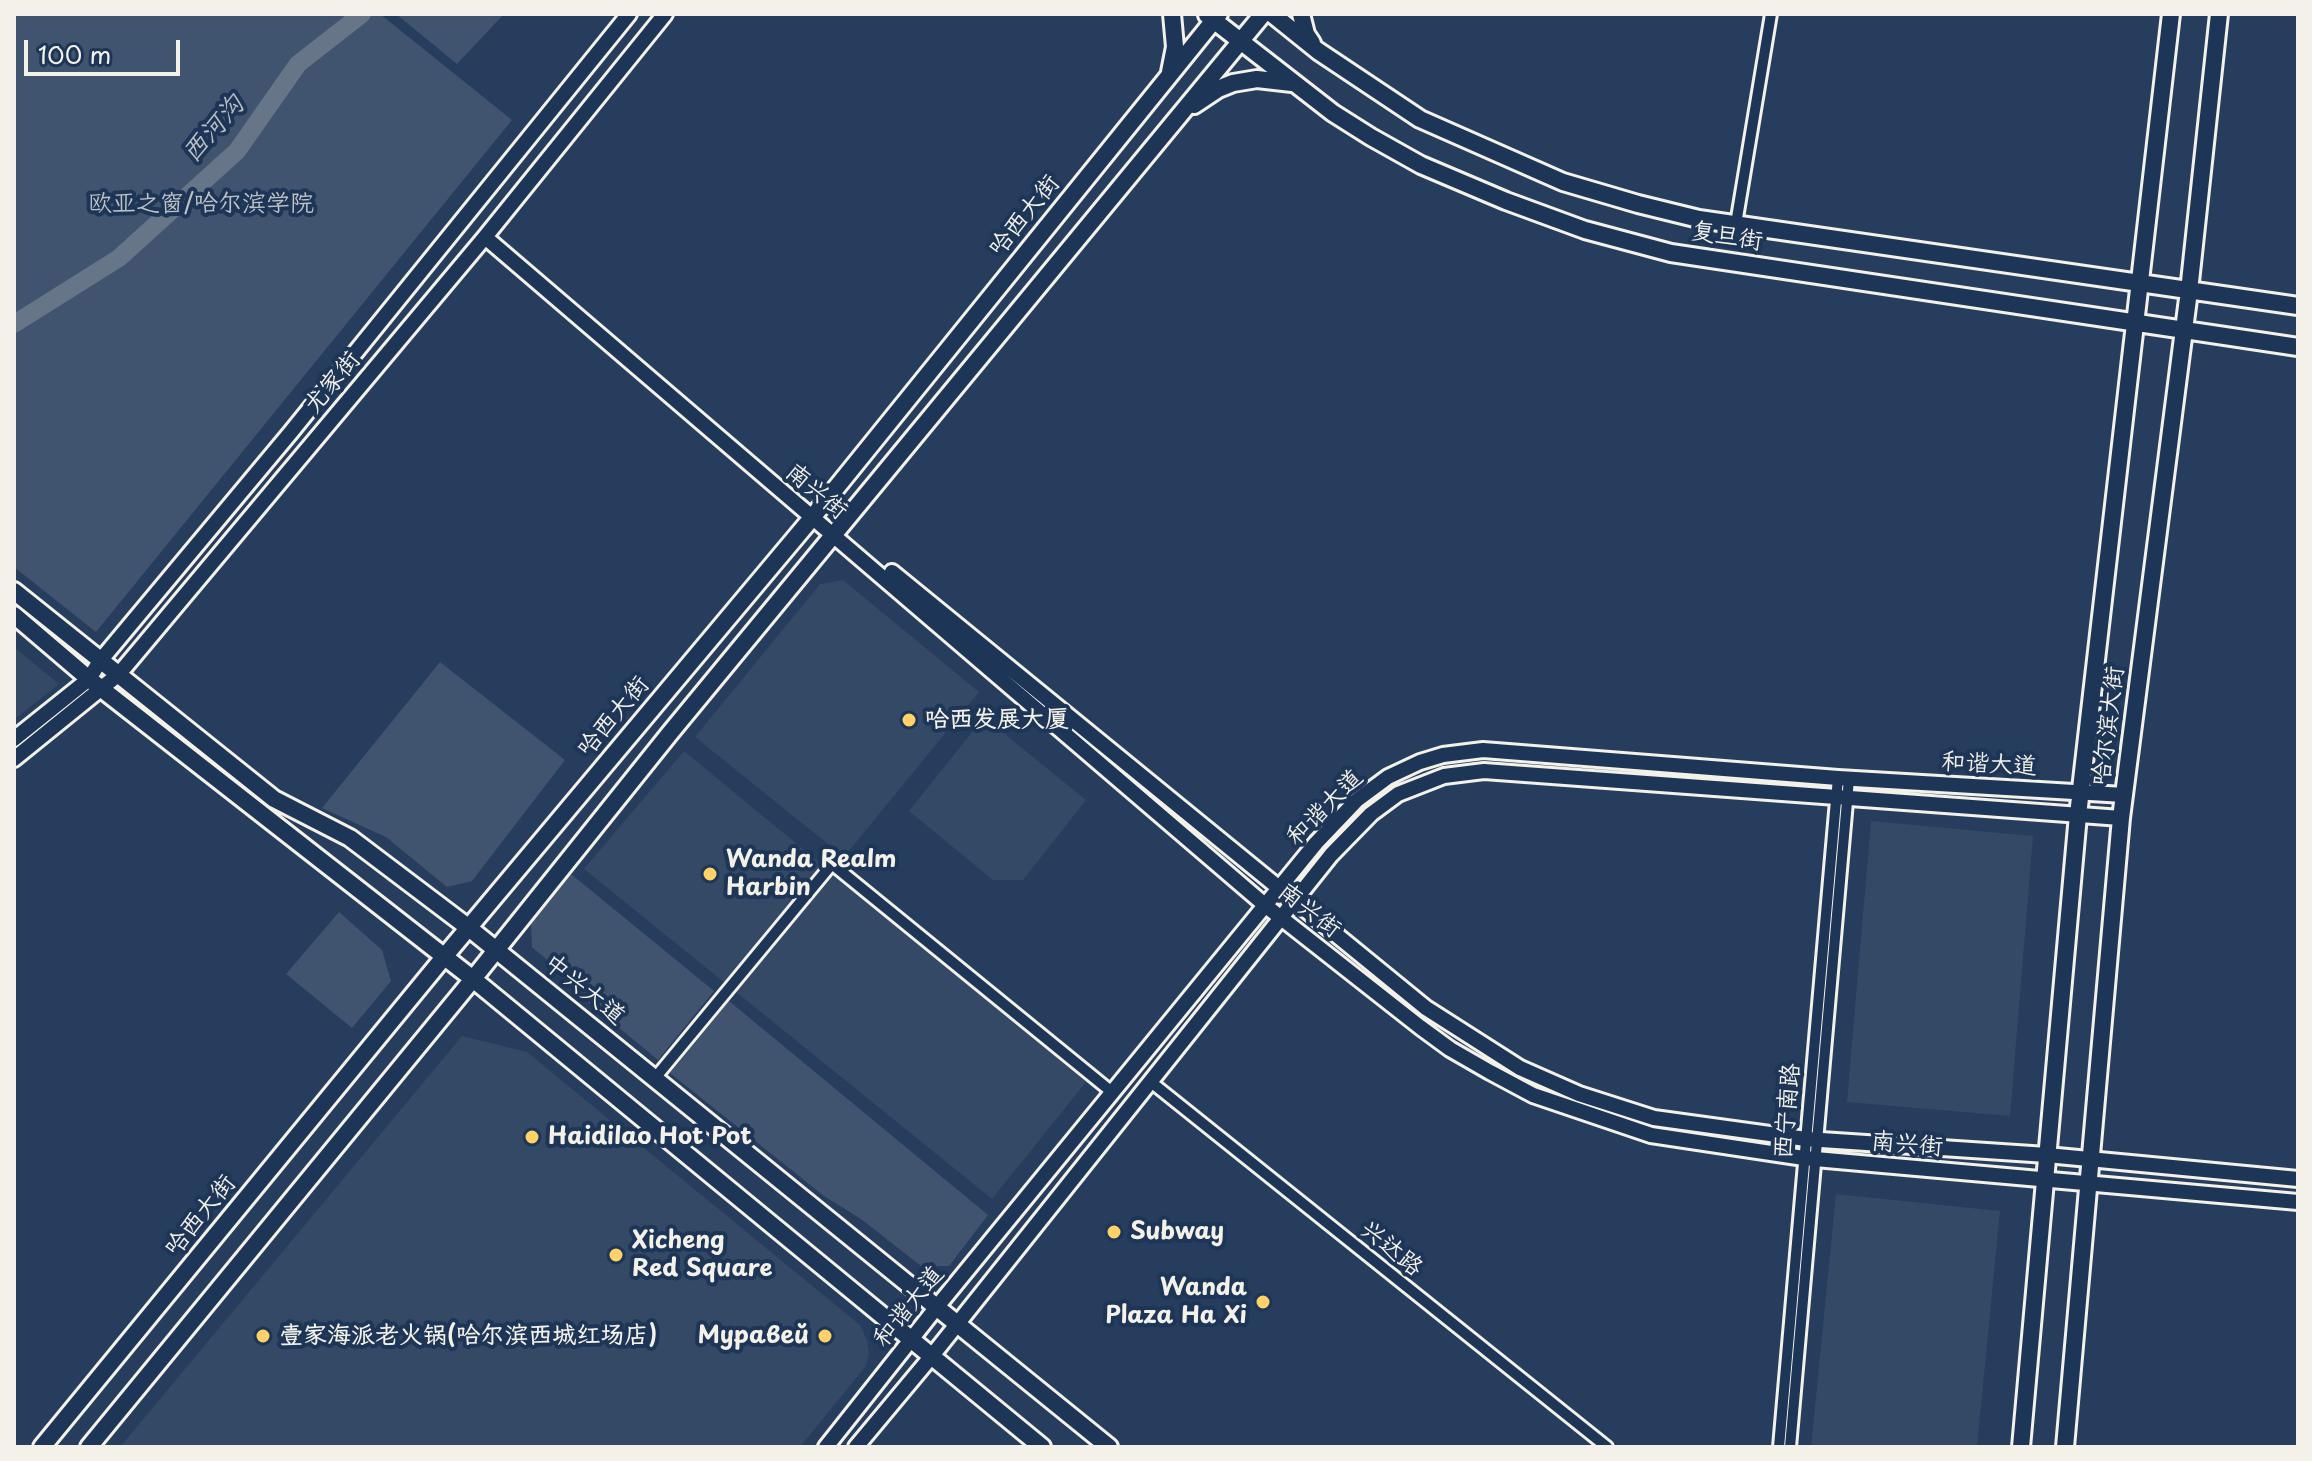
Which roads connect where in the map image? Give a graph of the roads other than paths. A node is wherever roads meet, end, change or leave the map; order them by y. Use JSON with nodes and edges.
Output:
{"nodes":[{"id":1,"x":629,"y":14,"type":"edge"},
{"id":2,"x":665,"y":14,"type":"edge"},
{"id":3,"x":1172,"y":14,"type":"edge"},
{"id":4,"x":1263,"y":14,"type":"edge"},
{"id":5,"x":1272,"y":14,"type":"edge"},
{"id":6,"x":1301,"y":14,"type":"edge"},
{"id":7,"x":1771,"y":14,"type":"edge"},
{"id":8,"x":2171,"y":14,"type":"edge"},
{"id":9,"x":2219,"y":14,"type":"edge"},
{"id":10,"x":1213,"y":16,"type":"edge"},
{"id":11,"x":1239,"y":42,"type":"junction"},
{"id":12,"x":1318,"y":51,"type":"junction"},
{"id":13,"x":1169,"y":75,"type":"junction"},
{"id":14,"x":1295,"y":84,"type":"junction"},
{"id":15,"x":1177,"y":118,"type":"junction"},
{"id":16,"x":1736,"y":224,"type":"junction"},
{"id":17,"x":487,"y":233,"type":"junction"},
{"id":18,"x":2141,"y":285,"type":"junction"},
{"id":19,"x":2189,"y":291,"type":"junction"},
{"id":20,"x":2298,"y":306,"type":"edge"},
{"id":21,"x":2135,"y":324,"type":"junction"},
{"id":22,"x":2183,"y":330,"type":"junction"},
{"id":23,"x":2298,"y":347,"type":"edge"},
{"id":24,"x":814,"y":515,"type":"junction"},
{"id":25,"x":836,"y":532,"type":"junction"},
{"id":26,"x":14,"y":591,"type":"edge"},
{"id":27,"x":14,"y":615,"type":"edge"},
{"id":28,"x":100,"y":661,"type":"junction"},
{"id":29,"x":119,"y":674,"type":"junction"},
{"id":30,"x":95,"y":684,"type":"junction"},
{"id":31,"x":14,"y":739,"type":"edge"},
{"id":32,"x":14,"y":759,"type":"edge"},
{"id":33,"x":1844,"y":778,"type":"junction"},
{"id":34,"x":2080,"y":792,"type":"junction"},
{"id":35,"x":2124,"y":795,"type":"junction"},
{"id":36,"x":1842,"y":797,"type":"junction"},
{"id":37,"x":2078,"y":815,"type":"junction"},
{"id":38,"x":2121,"y":818,"type":"junction"},
{"id":39,"x":1279,"y":889,"type":"junction"},
{"id":40,"x":1295,"y":901,"type":"junction"},
{"id":41,"x":1266,"y":906,"type":"junction"},
{"id":42,"x":1282,"y":918,"type":"junction"},
{"id":43,"x":469,"y":928,"type":"junction"},
{"id":44,"x":496,"y":950,"type":"junction"},
{"id":45,"x":444,"y":957,"type":"junction"},
{"id":46,"x":473,"y":979,"type":"junction"},
{"id":47,"x":655,"y":1078,"type":"junction"},
{"id":48,"x":1151,"y":1082,"type":"junction"},
{"id":49,"x":1113,"y":1093,"type":"junction"},
{"id":50,"x":1811,"y":1139,"type":"junction"},
{"id":51,"x":2047,"y":1155,"type":"junction"},
{"id":52,"x":1809,"y":1159,"type":"junction"},
{"id":53,"x":2091,"y":1159,"type":"junction"},
{"id":54,"x":2046,"y":1178,"type":"junction"},
{"id":55,"x":2298,"y":1179,"type":"edge"},
{"id":56,"x":2088,"y":1183,"type":"junction"},
{"id":57,"x":2298,"y":1202,"type":"edge"},
{"id":58,"x":936,"y":1308,"type":"junction"},
{"id":59,"x":957,"y":1324,"type":"junction"},
{"id":60,"x":910,"y":1341,"type":"junction"},
{"id":61,"x":931,"y":1357,"type":"junction"},
{"id":62,"x":42,"y":1447,"type":"edge"},
{"id":63,"x":89,"y":1447,"type":"edge"},
{"id":64,"x":826,"y":1447,"type":"edge"},
{"id":65,"x":856,"y":1447,"type":"edge"},
{"id":66,"x":1042,"y":1447,"type":"edge"},
{"id":67,"x":1109,"y":1447,"type":"edge"},
{"id":68,"x":1607,"y":1447,"type":"edge"},
{"id":69,"x":1779,"y":1447,"type":"edge"},
{"id":70,"x":1790,"y":1447,"type":"edge"},
{"id":71,"x":2021,"y":1447,"type":"edge"},
{"id":72,"x":2065,"y":1447,"type":"edge"}],
"edges":[{"from":1,"to":28,"type":"main road","name":"尤家街"},
{"from":2,"to":17,"type":"main road","name":"尤家街"},
{"from":3,"to":13,"type":"main road"},
{"from":4,"to":11,"type":"main road"},
{"from":5,"to":12,"type":"main road","name":"复旦街"},
{"from":6,"to":12,"type":"main road"},
{"from":7,"to":16,"type":"street"},
{"from":8,"to":18,"type":"main road","name":"哈尔滨大街"},
{"from":9,"to":19,"type":"main road","name":"哈尔滨大街"},
{"from":10,"to":11,"type":"main road","name":"复旦街"},
{"from":10,"to":13,"type":"main road","name":"哈西大街"},
{"from":11,"to":14,"type":"main road","name":"复旦街"},
{"from":11,"to":15,"type":"main road"},
{"from":12,"to":16,"type":"main road","name":"复旦街"},
{"from":13,"to":24,"type":"main road","name":"哈西大街"},
{"from":14,"to":15,"type":"main road"},
{"from":14,"to":21,"type":"main road","name":"复旦街"},
{"from":15,"to":25,"type":"main road"},
{"from":16,"to":18,"type":"main road","name":"复旦街"},
{"from":17,"to":24,"type":"main road","name":"南兴街"},
{"from":17,"to":29,"type":"main road","name":"尤家街"},
{"from":18,"to":19,"type":"main road","name":"复旦街"},
{"from":18,"to":21,"type":"main road","name":"哈尔滨大街"},
{"from":19,"to":20,"type":"main road","name":"复旦街"},
{"from":19,"to":22,"type":"main road","name":"哈尔滨大街"},
{"from":21,"to":22,"type":"main road","name":"复旦街"},
{"from":21,"to":34,"type":"main road","name":"哈尔滨大街"},
{"from":22,"to":23,"type":"main road","name":"复旦街"},
{"from":22,"to":35,"type":"main road","name":"哈尔滨大街"},
{"from":24,"to":25,"type":"main road","name":"南兴街"},
{"from":24,"to":43,"type":"main road","name":"哈西大街"},
{"from":25,"to":39,"type":"main road","name":"南兴街"},
{"from":25,"to":41,"type":"main road","name":"南兴街"},
{"from":25,"to":44,"type":"main road"},
{"from":26,"to":28,"type":"main road","name":"中兴大道"},
{"from":27,"to":30,"type":"main road"},
{"from":28,"to":29,"type":"main road","name":"中兴大道"},
{"from":28,"to":30,"type":"main road","name":"尤家街"},
{"from":29,"to":30,"type":"main road","name":"尤家街"},
{"from":29,"to":43,"type":"main road","name":"中兴大道"},
{"from":30,"to":31,"type":"main road","name":"尤家街"},
{"from":30,"to":32,"type":"main road","name":"尤家街"},
{"from":30,"to":45,"type":"main road"},
{"from":33,"to":34,"type":"main road","name":"和谐大道"},
{"from":33,"to":36,"type":"street","name":"西宁南路"},
{"from":33,"to":39,"type":"main road","name":"和谐大道"},
{"from":34,"to":35,"type":"main road","name":"和谐大道"},
{"from":34,"to":37,"type":"main road","name":"哈尔滨大街"},
{"from":35,"to":38,"type":"main road","name":"哈尔滨大街"},
{"from":36,"to":37,"type":"main road","name":"和谐大道"},
{"from":36,"to":40,"type":"main road","name":"和谐大道"},
{"from":36,"to":50,"type":"street","name":"西宁南路"},
{"from":37,"to":38,"type":"main road","name":"和谐大道"},
{"from":37,"to":51,"type":"main road","name":"哈尔滨大街"},
{"from":38,"to":53,"type":"main road","name":"哈尔滨大街"},
{"from":39,"to":40,"type":"main road","name":"南兴街"},
{"from":39,"to":41,"type":"main road","name":"和谐大道"},
{"from":40,"to":42,"type":"main road","name":"和谐大道"},
{"from":40,"to":50,"type":"main road","name":"南兴街"},
{"from":41,"to":42,"type":"main road","name":"南兴街"},
{"from":41,"to":49,"type":"main road","name":"和谐大道"},
{"from":42,"to":48,"type":"main road","name":"和谐大道"},
{"from":42,"to":52,"type":"main road","name":"南兴街"},
{"from":43,"to":44,"type":"main road","name":"中兴大道"},
{"from":43,"to":45,"type":"main road","name":"哈西大街"},
{"from":44,"to":46,"type":"main road"},
{"from":44,"to":47,"type":"main road","name":"中兴大道"},
{"from":45,"to":46,"type":"main road"},
{"from":45,"to":62,"type":"main road","name":"哈西大街"},
{"from":46,"to":60,"type":"main road"},
{"from":46,"to":63,"type":"main road"},
{"from":47,"to":49,"type":"street"},
{"from":47,"to":58,"type":"main road","name":"中兴大道"},
{"from":48,"to":59,"type":"main road","name":"和谐大道"},
{"from":48,"to":68,"type":"street","name":"兴达路"},
{"from":49,"to":58,"type":"main road","name":"和谐大道"},
{"from":50,"to":51,"type":"main road","name":"南兴街"},
{"from":50,"to":52,"type":"street","name":"西宁南路"},
{"from":51,"to":53,"type":"main road","name":"南兴街"},
{"from":51,"to":54,"type":"main road","name":"哈尔滨大街"},
{"from":52,"to":54,"type":"main road","name":"南兴街"},
{"from":52,"to":69,"type":"street","name":"西宁南路"},
{"from":52,"to":70,"type":"street","name":"西宁南路"},
{"from":53,"to":55,"type":"main road","name":"南兴街"},
{"from":53,"to":56,"type":"main road","name":"哈尔滨大街"},
{"from":54,"to":56,"type":"main road","name":"南兴街"},
{"from":54,"to":71,"type":"main road","name":"哈尔滨大街"},
{"from":56,"to":57,"type":"main road","name":"南兴街"},
{"from":56,"to":72,"type":"main road","name":"哈尔滨大街"},
{"from":58,"to":59,"type":"main road","name":"中兴大道"},
{"from":58,"to":60,"type":"main road","name":"和谐大道"},
{"from":59,"to":61,"type":"main road","name":"和谐大道"},
{"from":59,"to":67,"type":"main road","name":"中兴大道"},
{"from":60,"to":61,"type":"main road"},
{"from":60,"to":64,"type":"main road","name":"和谐大道"},
{"from":61,"to":65,"type":"main road","name":"和谐大道"},
{"from":61,"to":66,"type":"main road"}]}
